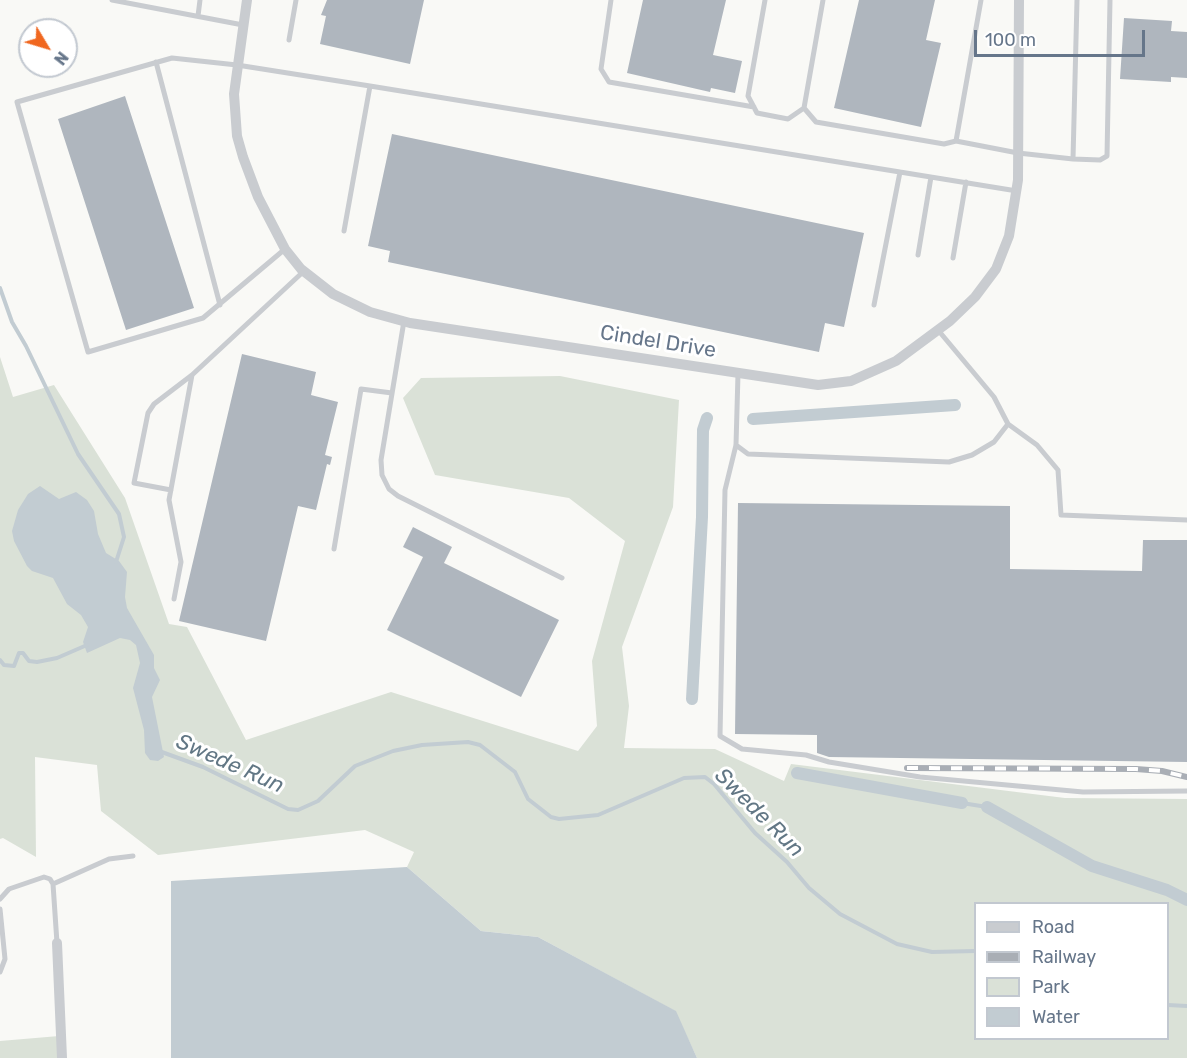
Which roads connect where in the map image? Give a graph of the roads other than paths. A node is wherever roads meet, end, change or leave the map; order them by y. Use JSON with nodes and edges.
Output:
{"nodes":[{"id":1,"x":112,"y":0,"type":"edge"},
{"id":2,"x":200,"y":0,"type":"edge"},
{"id":3,"x":248,"y":0,"type":"edge"},
{"id":4,"x":296,"y":0,"type":"edge"},
{"id":5,"x":611,"y":0,"type":"edge"},
{"id":6,"x":765,"y":0,"type":"edge"},
{"id":7,"x":823,"y":0,"type":"edge"},
{"id":8,"x":981,"y":0,"type":"edge"},
{"id":9,"x":1019,"y":0,"type":"edge"},
{"id":10,"x":1077,"y":0,"type":"edge"},
{"id":11,"x":1110,"y":0,"type":"edge"},
{"id":12,"x":198,"y":16,"type":"junction"},
{"id":13,"x":243,"y":25,"type":"junction"},
{"id":14,"x":289,"y":40,"type":"dead end"},
{"id":15,"x":156,"y":62,"type":"junction"},
{"id":16,"x":237,"y":65,"type":"junction"},
{"id":17,"x":370,"y":86,"type":"junction"},
{"id":18,"x":754,"y":107,"type":"junction"},
{"id":19,"x":804,"y":108,"type":"junction"},
{"id":20,"x":956,"y":141,"type":"junction"},
{"id":21,"x":1018,"y":153,"type":"junction"},
{"id":22,"x":1073,"y":159,"type":"junction"},
{"id":23,"x":900,"y":172,"type":"junction"},
{"id":24,"x":931,"y":177,"type":"junction"},
{"id":25,"x":966,"y":182,"type":"junction"},
{"id":26,"x":1017,"y":190,"type":"junction"},
{"id":27,"x":344,"y":231,"type":"dead end"},
{"id":28,"x":285,"y":249,"type":"junction"},
{"id":29,"x":918,"y":255,"type":"dead end"},
{"id":30,"x":953,"y":258,"type":"dead end"},
{"id":31,"x":304,"y":271,"type":"junction"},
{"id":32,"x":874,"y":304,"type":"dead end"},
{"id":33,"x":220,"y":305,"type":"junction"},
{"id":34,"x":404,"y":321,"type":"junction"},
{"id":35,"x":938,"y":330,"type":"junction"},
{"id":36,"x":738,"y":374,"type":"junction"},
{"id":37,"x":192,"y":375,"type":"junction"},
{"id":38,"x":392,"y":393,"type":"junction"},
{"id":39,"x":1008,"y":424,"type":"junction"},
{"id":40,"x":736,"y":445,"type":"junction"},
{"id":41,"x":171,"y":490,"type":"junction"},
{"id":42,"x":1187,"y":520,"type":"edge"},
{"id":43,"x":334,"y":549,"type":"dead end"},
{"id":44,"x":562,"y":578,"type":"dead end"},
{"id":45,"x":174,"y":598,"type":"dead end"},
{"id":46,"x":1187,"y":790,"type":"edge"},
{"id":47,"x":133,"y":856,"type":"dead end"},
{"id":48,"x":53,"y":884,"type":"junction"},
{"id":49,"x":0,"y":899,"type":"edge"},
{"id":50,"x":0,"y":909,"type":"edge"},
{"id":51,"x":57,"y":943,"type":"joint"},
{"id":52,"x":0,"y":972,"type":"edge"},
{"id":53,"x":62,"y":1058,"type":"edge"}],
"edges":[{"from":1,"to":12,"type":"lane"},
{"from":2,"to":12,"type":"lane"},
{"from":3,"to":13,"type":"street","name":"Cindel Drive"},
{"from":4,"to":14,"type":"lane"},
{"from":5,"to":18,"type":"lane"},
{"from":6,"to":18,"type":"lane"},
{"from":7,"to":19,"type":"lane"},
{"from":8,"to":20,"type":"lane"},
{"from":9,"to":21,"type":"street","name":"Cindel Drive"},
{"from":10,"to":22,"type":"lane"},
{"from":11,"to":22,"type":"lane"},
{"from":12,"to":13,"type":"lane"},
{"from":13,"to":16,"type":"street","name":"Cindel Drive"},
{"from":15,"to":16,"type":"lane"},
{"from":15,"to":33,"type":"lane"},
{"from":15,"to":33,"type":"lane"},
{"from":16,"to":17,"type":"lane"},
{"from":16,"to":28,"type":"street","name":"Cindel Drive"},
{"from":17,"to":23,"type":"lane"},
{"from":17,"to":27,"type":"lane"},
{"from":18,"to":19,"type":"lane"},
{"from":19,"to":20,"type":"lane"},
{"from":20,"to":21,"type":"lane"},
{"from":21,"to":22,"type":"lane"},
{"from":21,"to":26,"type":"street","name":"Cindel Drive"},
{"from":23,"to":24,"type":"lane"},
{"from":23,"to":32,"type":"lane"},
{"from":24,"to":25,"type":"lane"},
{"from":24,"to":29,"type":"lane"},
{"from":25,"to":26,"type":"lane"},
{"from":25,"to":30,"type":"lane"},
{"from":26,"to":35,"type":"street","name":"Cindel Drive"},
{"from":28,"to":31,"type":"street","name":"Cindel Drive"},
{"from":28,"to":33,"type":"lane"},
{"from":31,"to":34,"type":"street","name":"Cindel Drive"},
{"from":31,"to":37,"type":"lane"},
{"from":34,"to":36,"type":"street","name":"Cindel Drive"},
{"from":34,"to":38,"type":"lane"},
{"from":35,"to":36,"type":"street","name":"Cindel Drive"},
{"from":35,"to":39,"type":"lane"},
{"from":36,"to":40,"type":"lane"},
{"from":37,"to":41,"type":"lane"},
{"from":37,"to":41,"type":"lane"},
{"from":38,"to":43,"type":"lane"},
{"from":38,"to":44,"type":"lane"},
{"from":39,"to":40,"type":"lane"},
{"from":39,"to":42,"type":"lane"},
{"from":40,"to":46,"type":"lane"},
{"from":41,"to":45,"type":"lane"},
{"from":47,"to":48,"type":"lane"},
{"from":48,"to":49,"type":"lane"},
{"from":48,"to":51,"type":"lane"},
{"from":50,"to":52,"type":"lane"},
{"from":51,"to":53,"type":"street"}]}
